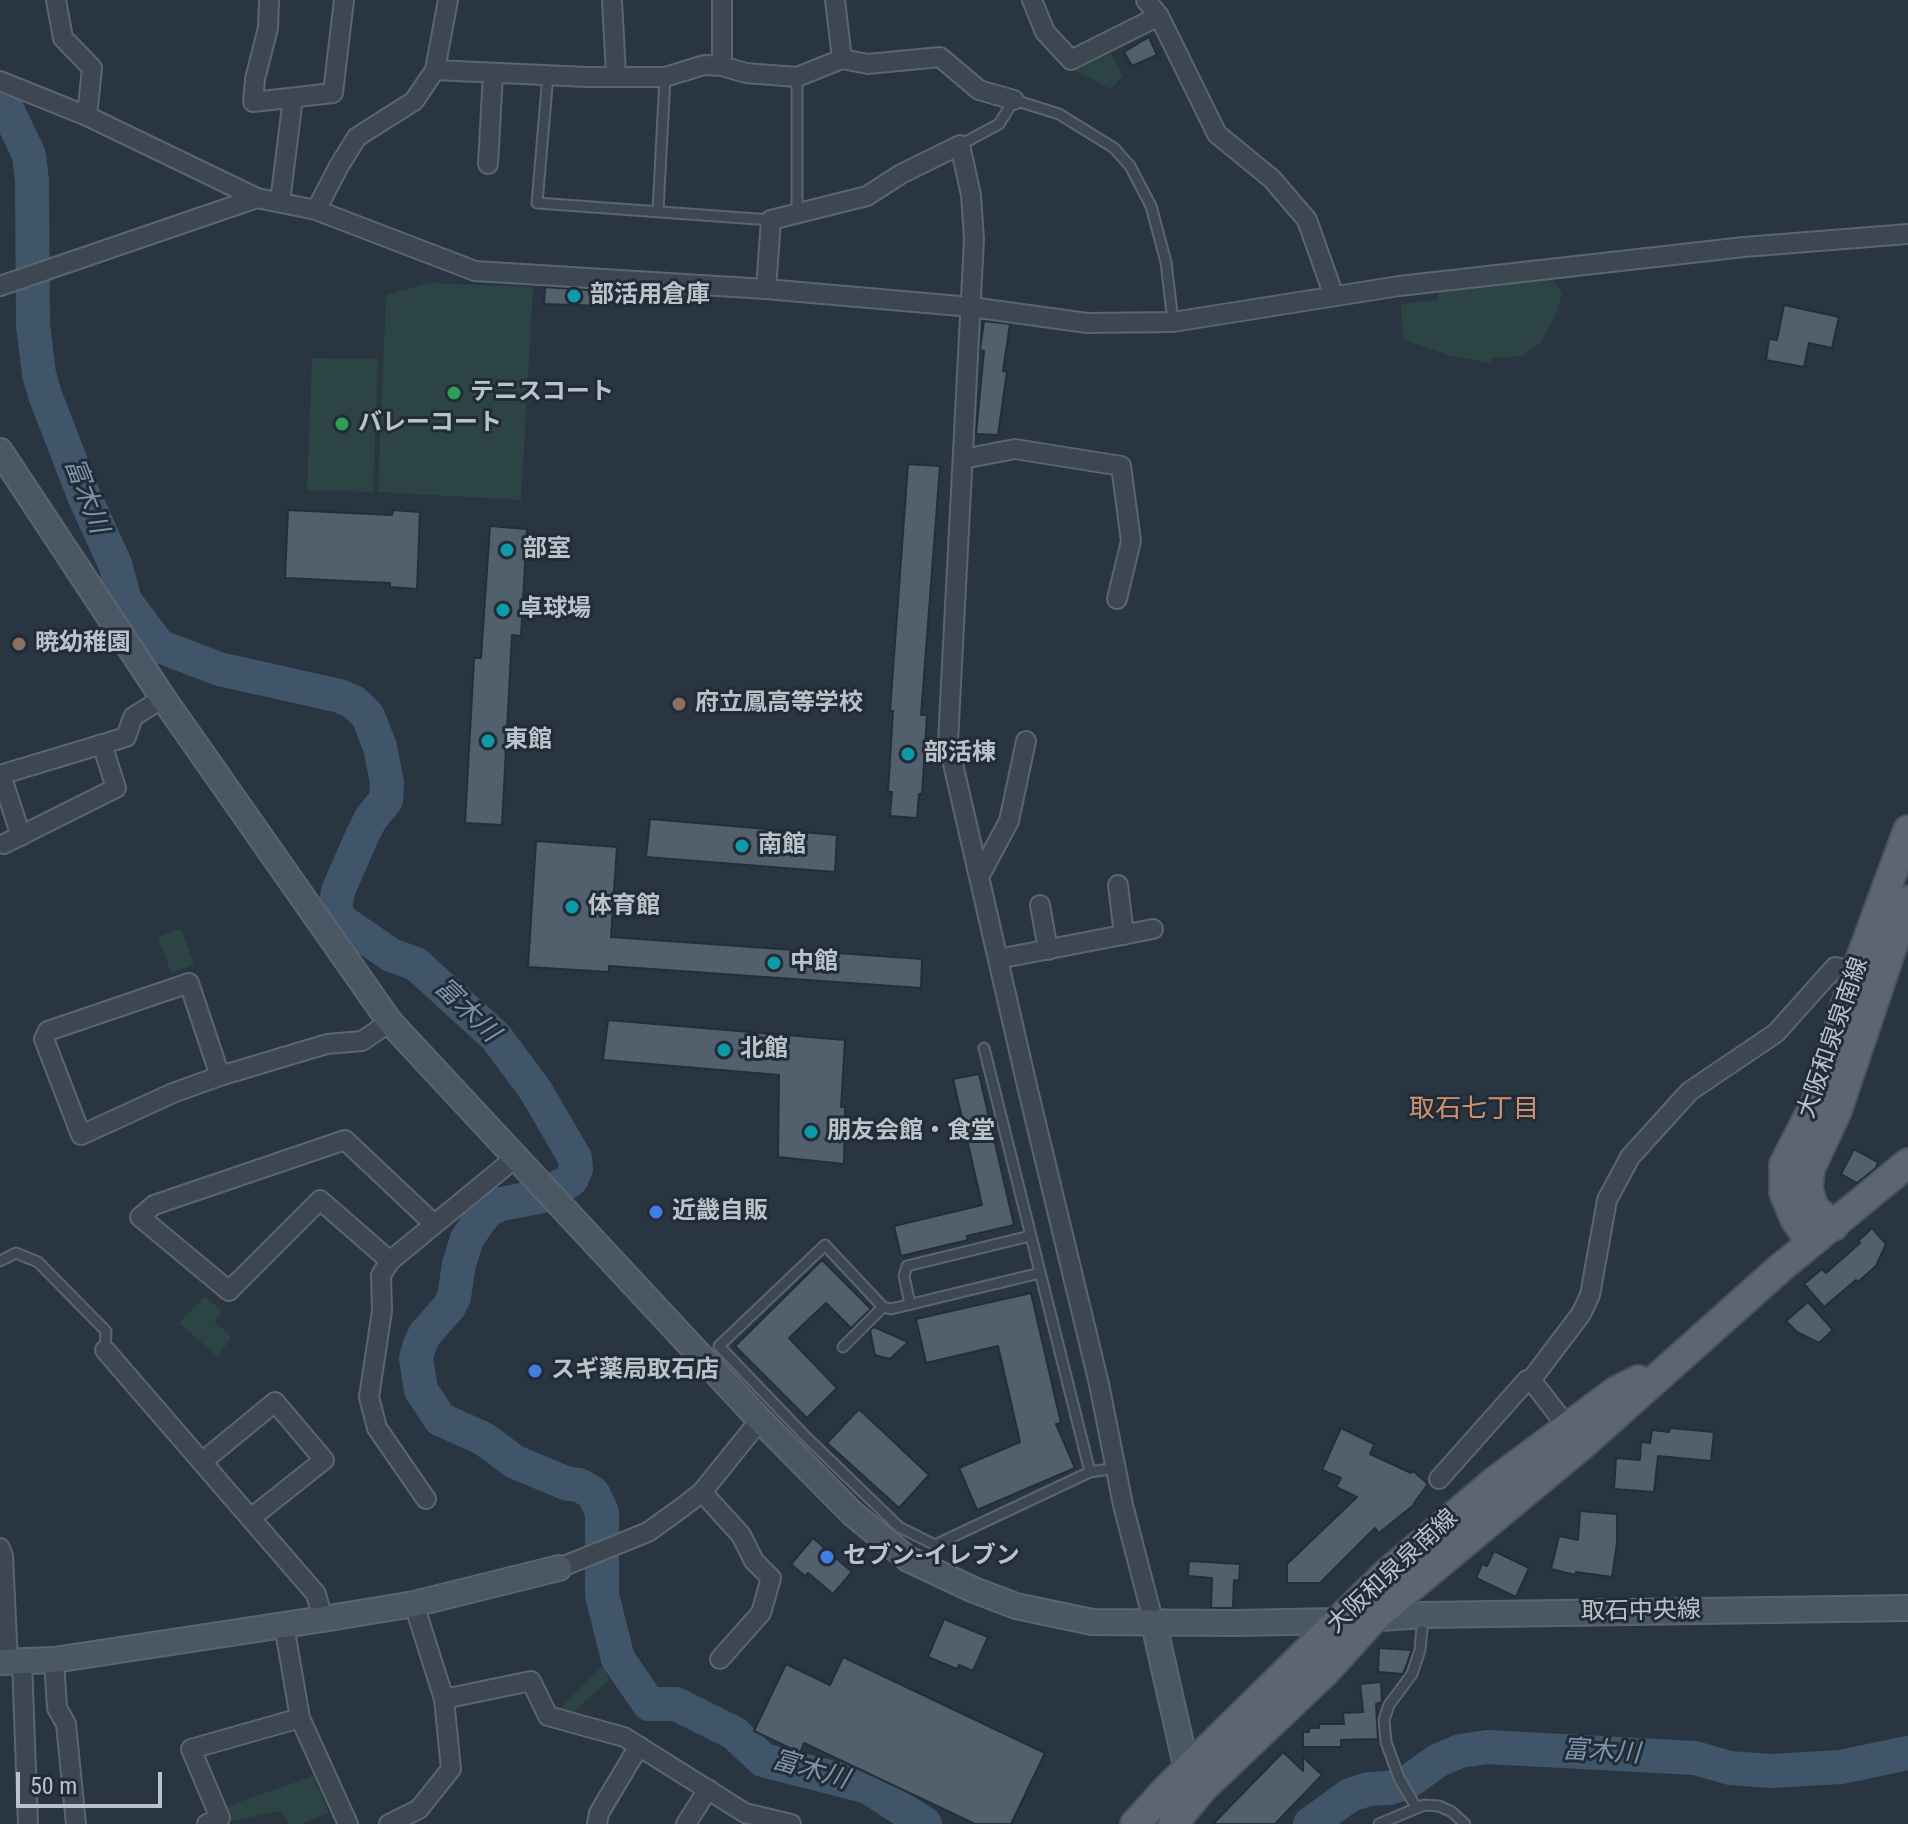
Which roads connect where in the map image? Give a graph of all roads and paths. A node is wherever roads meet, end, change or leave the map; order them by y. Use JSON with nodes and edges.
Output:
{"nodes":[{"id":1,"x":56,"y":0,"type":"edge"},
{"id":2,"x":269,"y":0,"type":"edge"},
{"id":3,"x":344,"y":0,"type":"edge"},
{"id":4,"x":448,"y":0,"type":"edge"},
{"id":5,"x":612,"y":0,"type":"edge"},
{"id":6,"x":722,"y":0,"type":"edge"},
{"id":7,"x":835,"y":0,"type":"edge"},
{"id":8,"x":1032,"y":0,"type":"edge"},
{"id":9,"x":1146,"y":0,"type":"edge"},
{"id":10,"x":1159,"y":16,"type":"junction"},
{"id":11,"x":842,"y":59,"type":"junction"},
{"id":12,"x":722,"y":66,"type":"junction"},
{"id":13,"x":435,"y":70,"type":"junction"},
{"id":14,"x":493,"y":74,"type":"junction"},
{"id":15,"x":548,"y":75,"type":"junction"},
{"id":16,"x":616,"y":75,"type":"junction"},
{"id":17,"x":665,"y":77,"type":"junction"},
{"id":18,"x":797,"y":77,"type":"junction"},
{"id":19,"x":0,"y":81,"type":"edge"},
{"id":20,"x":293,"y":98,"type":"junction"},
{"id":21,"x":1014,"y":100,"type":"junction"},
{"id":22,"x":87,"y":116,"type":"junction"},
{"id":23,"x":960,"y":145,"type":"junction"},
{"id":24,"x":488,"y":164,"type":"dead end"},
{"id":25,"x":257,"y":198,"type":"junction"},
{"id":26,"x":280,"y":202,"type":"junction"},
{"id":27,"x":316,"y":210,"type":"junction"},
{"id":28,"x":658,"y":211,"type":"junction"},
{"id":29,"x":797,"y":214,"type":"junction"},
{"id":30,"x":771,"y":220,"type":"junction"},
{"id":31,"x":1908,"y":234,"type":"edge"},
{"id":32,"x":0,"y":286,"type":"edge"},
{"id":33,"x":766,"y":289,"type":"junction"},
{"id":34,"x":1334,"y":296,"type":"junction"},
{"id":35,"x":971,"y":307,"type":"junction"},
{"id":36,"x":1173,"y":322,"type":"junction"},
{"id":37,"x":0,"y":451,"type":"edge"},
{"id":38,"x":963,"y":459,"type":"junction"},
{"id":39,"x":1117,"y":599,"type":"dead end"},
{"id":40,"x":163,"y":698,"type":"junction"},
{"id":41,"x":1026,"y":741,"type":"dead end"},
{"id":42,"x":102,"y":744,"type":"junction"},
{"id":43,"x":1,"y":775,"type":"edge"},
{"id":44,"x":1908,"y":830,"type":"edge"},
{"id":45,"x":979,"y":877,"type":"junction"},
{"id":46,"x":1118,"y":885,"type":"dead end"},
{"id":47,"x":1908,"y":900,"type":"edge"},
{"id":48,"x":1040,"y":905,"type":"dead end"},
{"id":49,"x":1153,"y":929,"type":"dead end"},
{"id":50,"x":1124,"y":935,"type":"junction"},
{"id":51,"x":1048,"y":950,"type":"junction"},
{"id":52,"x":998,"y":959,"type":"junction"},
{"id":53,"x":1856,"y":971,"type":"junction"},
{"id":54,"x":390,"y":1022,"type":"junction"},
{"id":55,"x":984,"y":1048,"type":"dead end"},
{"id":56,"x":220,"y":1076,"type":"junction"},
{"id":57,"x":515,"y":1158,"type":"junction"},
{"id":58,"x":1908,"y":1163,"type":"edge"},
{"id":59,"x":434,"y":1224,"type":"junction"},
{"id":60,"x":1834,"y":1226,"type":"junction"},
{"id":61,"x":1030,"y":1236,"type":"junction"},
{"id":62,"x":1811,"y":1243,"type":"junction"},
{"id":63,"x":0,"y":1261,"type":"edge"},
{"id":64,"x":390,"y":1261,"type":"junction"},
{"id":65,"x":1040,"y":1273,"type":"junction"},
{"id":66,"x":910,"y":1304,"type":"junction"},
{"id":67,"x":883,"y":1307,"type":"junction"},
{"id":68,"x":843,"y":1347,"type":"dead end"},
{"id":69,"x":105,"y":1350,"type":"joint"},
{"id":70,"x":711,"y":1353,"type":"junction"},
{"id":71,"x":1531,"y":1380,"type":"junction"},
{"id":72,"x":760,"y":1420,"type":"junction"},
{"id":73,"x":1574,"y":1436,"type":"junction"},
{"id":74,"x":202,"y":1462,"type":"junction"},
{"id":75,"x":1116,"y":1468,"type":"junction"},
{"id":76,"x":1090,"y":1472,"type":"junction"},
{"id":77,"x":1439,"y":1479,"type":"dead end"},
{"id":78,"x":702,"y":1492,"type":"junction"},
{"id":79,"x":426,"y":1499,"type":"dead end"},
{"id":80,"x":251,"y":1518,"type":"junction"},
{"id":81,"x":0,"y":1548,"type":"edge"},
{"id":82,"x":559,"y":1568,"type":"joint"},
{"id":83,"x":414,"y":1604,"type":"junction"},
{"id":84,"x":1908,"y":1608,"type":"edge"},
{"id":85,"x":1423,"y":1615,"type":"junction"},
{"id":86,"x":1375,"y":1617,"type":"junction"},
{"id":87,"x":323,"y":1619,"type":"junction"},
{"id":88,"x":1339,"y":1621,"type":"junction"},
{"id":89,"x":1154,"y":1624,"type":"junction"},
{"id":90,"x":284,"y":1625,"type":"junction"},
{"id":91,"x":720,"y":1659,"type":"dead end"},
{"id":92,"x":54,"y":1660,"type":"junction"},
{"id":93,"x":10,"y":1662,"type":"edge"},
{"id":94,"x":444,"y":1699,"type":"junction"},
{"id":95,"x":300,"y":1718,"type":"junction"},
{"id":96,"x":639,"y":1746,"type":"junction"},
{"id":97,"x":1195,"y":1779,"type":"junction"},
{"id":98,"x":708,"y":1789,"type":"junction"},
{"id":99,"x":1416,"y":1807,"type":"junction"},
{"id":100,"x":780,"y":1823,"type":"edge"},
{"id":101,"x":28,"y":1824,"type":"edge"},
{"id":102,"x":76,"y":1824,"type":"edge"},
{"id":103,"x":207,"y":1824,"type":"edge"},
{"id":104,"x":348,"y":1824,"type":"edge"},
{"id":105,"x":389,"y":1824,"type":"edge"},
{"id":106,"x":597,"y":1824,"type":"edge"},
{"id":107,"x":686,"y":1824,"type":"edge"},
{"id":108,"x":1135,"y":1824,"type":"edge"},
{"id":109,"x":1173,"y":1824,"type":"edge"},
{"id":110,"x":1379,"y":1824,"type":"edge"},
{"id":111,"x":1465,"y":1824,"type":"edge"}],
"edges":[{"from":1,"to":22,"type":"street"},
{"from":2,"to":20,"type":"street"},
{"from":3,"to":20,"type":"street"},
{"from":4,"to":13,"type":"street"},
{"from":5,"to":16,"type":"street"},
{"from":6,"to":12,"type":"street"},
{"from":7,"to":11,"type":"street"},
{"from":8,"to":10,"type":"street"},
{"from":9,"to":10,"type":"street"},
{"from":10,"to":34,"type":"street"},
{"from":11,"to":18,"type":"street"},
{"from":11,"to":21,"type":"street"},
{"from":12,"to":17,"type":"street"},
{"from":12,"to":18,"type":"street"},
{"from":13,"to":14,"type":"street"},
{"from":13,"to":27,"type":"street"},
{"from":14,"to":15,"type":"street"},
{"from":14,"to":24,"type":"street"},
{"from":15,"to":16,"type":"street"},
{"from":15,"to":28,"type":"lane"},
{"from":16,"to":17,"type":"street"},
{"from":17,"to":28,"type":"lane"},
{"from":18,"to":29,"type":"lane"},
{"from":19,"to":22,"type":"street"},
{"from":20,"to":26,"type":"street"},
{"from":21,"to":23,"type":"lane"},
{"from":21,"to":36,"type":"lane"},
{"from":22,"to":25,"type":"street"},
{"from":23,"to":29,"type":"street"},
{"from":23,"to":35,"type":"street"},
{"from":25,"to":26,"type":"street"},
{"from":25,"to":32,"type":"street"},
{"from":26,"to":27,"type":"street"},
{"from":27,"to":33,"type":"street"},
{"from":28,"to":30,"type":"lane"},
{"from":29,"to":30,"type":"street"},
{"from":30,"to":33,"type":"street"},
{"from":31,"to":34,"type":"street"},
{"from":33,"to":35,"type":"street"},
{"from":34,"to":36,"type":"street"},
{"from":35,"to":36,"type":"street"},
{"from":35,"to":38,"type":"street"},
{"from":37,"to":40,"type":"street","name":"取石中央線"},
{"from":38,"to":39,"type":"street"},
{"from":38,"to":45,"type":"street"},
{"from":40,"to":42,"type":"street"},
{"from":40,"to":54,"type":"street","name":"取石中央線"},
{"from":41,"to":45,"type":"street"},
{"from":42,"to":43,"type":"street"},
{"from":42,"to":43,"type":"street"},
{"from":44,"to":53,"type":"main road","name":"大阪和泉泉南線"},
{"from":45,"to":52,"type":"street"},
{"from":46,"to":50,"type":"street"},
{"from":47,"to":60,"type":"main road","name":"大阪和泉泉南線"},
{"from":48,"to":51,"type":"street"},
{"from":49,"to":50,"type":"street"},
{"from":50,"to":51,"type":"street"},
{"from":51,"to":52,"type":"street"},
{"from":52,"to":75,"type":"street"},
{"from":53,"to":62,"type":"main road","name":"大阪和泉泉南線"},
{"from":53,"to":71,"type":"street"},
{"from":54,"to":56,"type":"street"},
{"from":54,"to":57,"type":"street","name":"取石中央線"},
{"from":55,"to":61,"type":"lane"},
{"from":56,"to":56,"type":"street"},
{"from":57,"to":59,"type":"street"},
{"from":57,"to":70,"type":"street","name":"取石中央線"},
{"from":58,"to":60,"type":"main road","name":"大阪和泉泉南線"},
{"from":59,"to":64,"type":"street"},
{"from":59,"to":64,"type":"street"},
{"from":60,"to":62,"type":"main road","name":"大阪和泉泉南線"},
{"from":61,"to":65,"type":"lane"},
{"from":61,"to":66,"type":"lane"},
{"from":62,"to":73,"type":"main road","name":"大阪和泉泉南線"},
{"from":63,"to":69,"type":"lane"},
{"from":64,"to":79,"type":"street"},
{"from":65,"to":66,"type":"lane"},
{"from":65,"to":76,"type":"lane"},
{"from":66,"to":67,"type":"lane"},
{"from":67,"to":68,"type":"lane"},
{"from":67,"to":70,"type":"lane"},
{"from":69,"to":74,"type":"street"},
{"from":70,"to":72,"type":"street","name":"取石中央線"},
{"from":70,"to":76,"type":"lane"},
{"from":71,"to":73,"type":"street"},
{"from":71,"to":77,"type":"street"},
{"from":72,"to":78,"type":"street"},
{"from":72,"to":89,"type":"street","name":"取石中央線"},
{"from":73,"to":86,"type":"main road","name":"大阪和泉泉南線"},
{"from":73,"to":88,"type":"main road","name":"大阪和泉泉南線"},
{"from":74,"to":80,"type":"street"},
{"from":74,"to":80,"type":"street"},
{"from":75,"to":76,"type":"lane"},
{"from":75,"to":89,"type":"street"},
{"from":78,"to":82,"type":"street"},
{"from":78,"to":91,"type":"street"},
{"from":80,"to":87,"type":"street"},
{"from":81,"to":93,"type":"street"},
{"from":82,"to":83,"type":"street"},
{"from":83,"to":87,"type":"street"},
{"from":83,"to":94,"type":"street"},
{"from":84,"to":85,"type":"street","name":"取石中央線"},
{"from":85,"to":86,"type":"street","name":"取石中央線"},
{"from":85,"to":99,"type":"lane"},
{"from":86,"to":88,"type":"street","name":"取石中央線"},
{"from":86,"to":97,"type":"main road","name":"大阪和泉泉南線"},
{"from":87,"to":90,"type":"street"},
{"from":88,"to":89,"type":"street","name":"取石中央線"},
{"from":88,"to":97,"type":"main road","name":"大阪和泉泉南線"},
{"from":89,"to":97,"type":"street"},
{"from":90,"to":92,"type":"street"},
{"from":90,"to":95,"type":"street"},
{"from":92,"to":93,"type":"street"},
{"from":92,"to":102,"type":"street"},
{"from":93,"to":101,"type":"street"},
{"from":94,"to":96,"type":"street"},
{"from":94,"to":105,"type":"street"},
{"from":95,"to":103,"type":"street"},
{"from":95,"to":104,"type":"street"},
{"from":96,"to":98,"type":"street"},
{"from":96,"to":106,"type":"street"},
{"from":97,"to":108,"type":"main road","name":"大阪和泉泉南線"},
{"from":97,"to":109,"type":"main road","name":"大阪和泉泉南線"},
{"from":98,"to":100,"type":"street"},
{"from":98,"to":107,"type":"street"},
{"from":99,"to":110,"type":"lane"},
{"from":99,"to":111,"type":"lane"}]}
